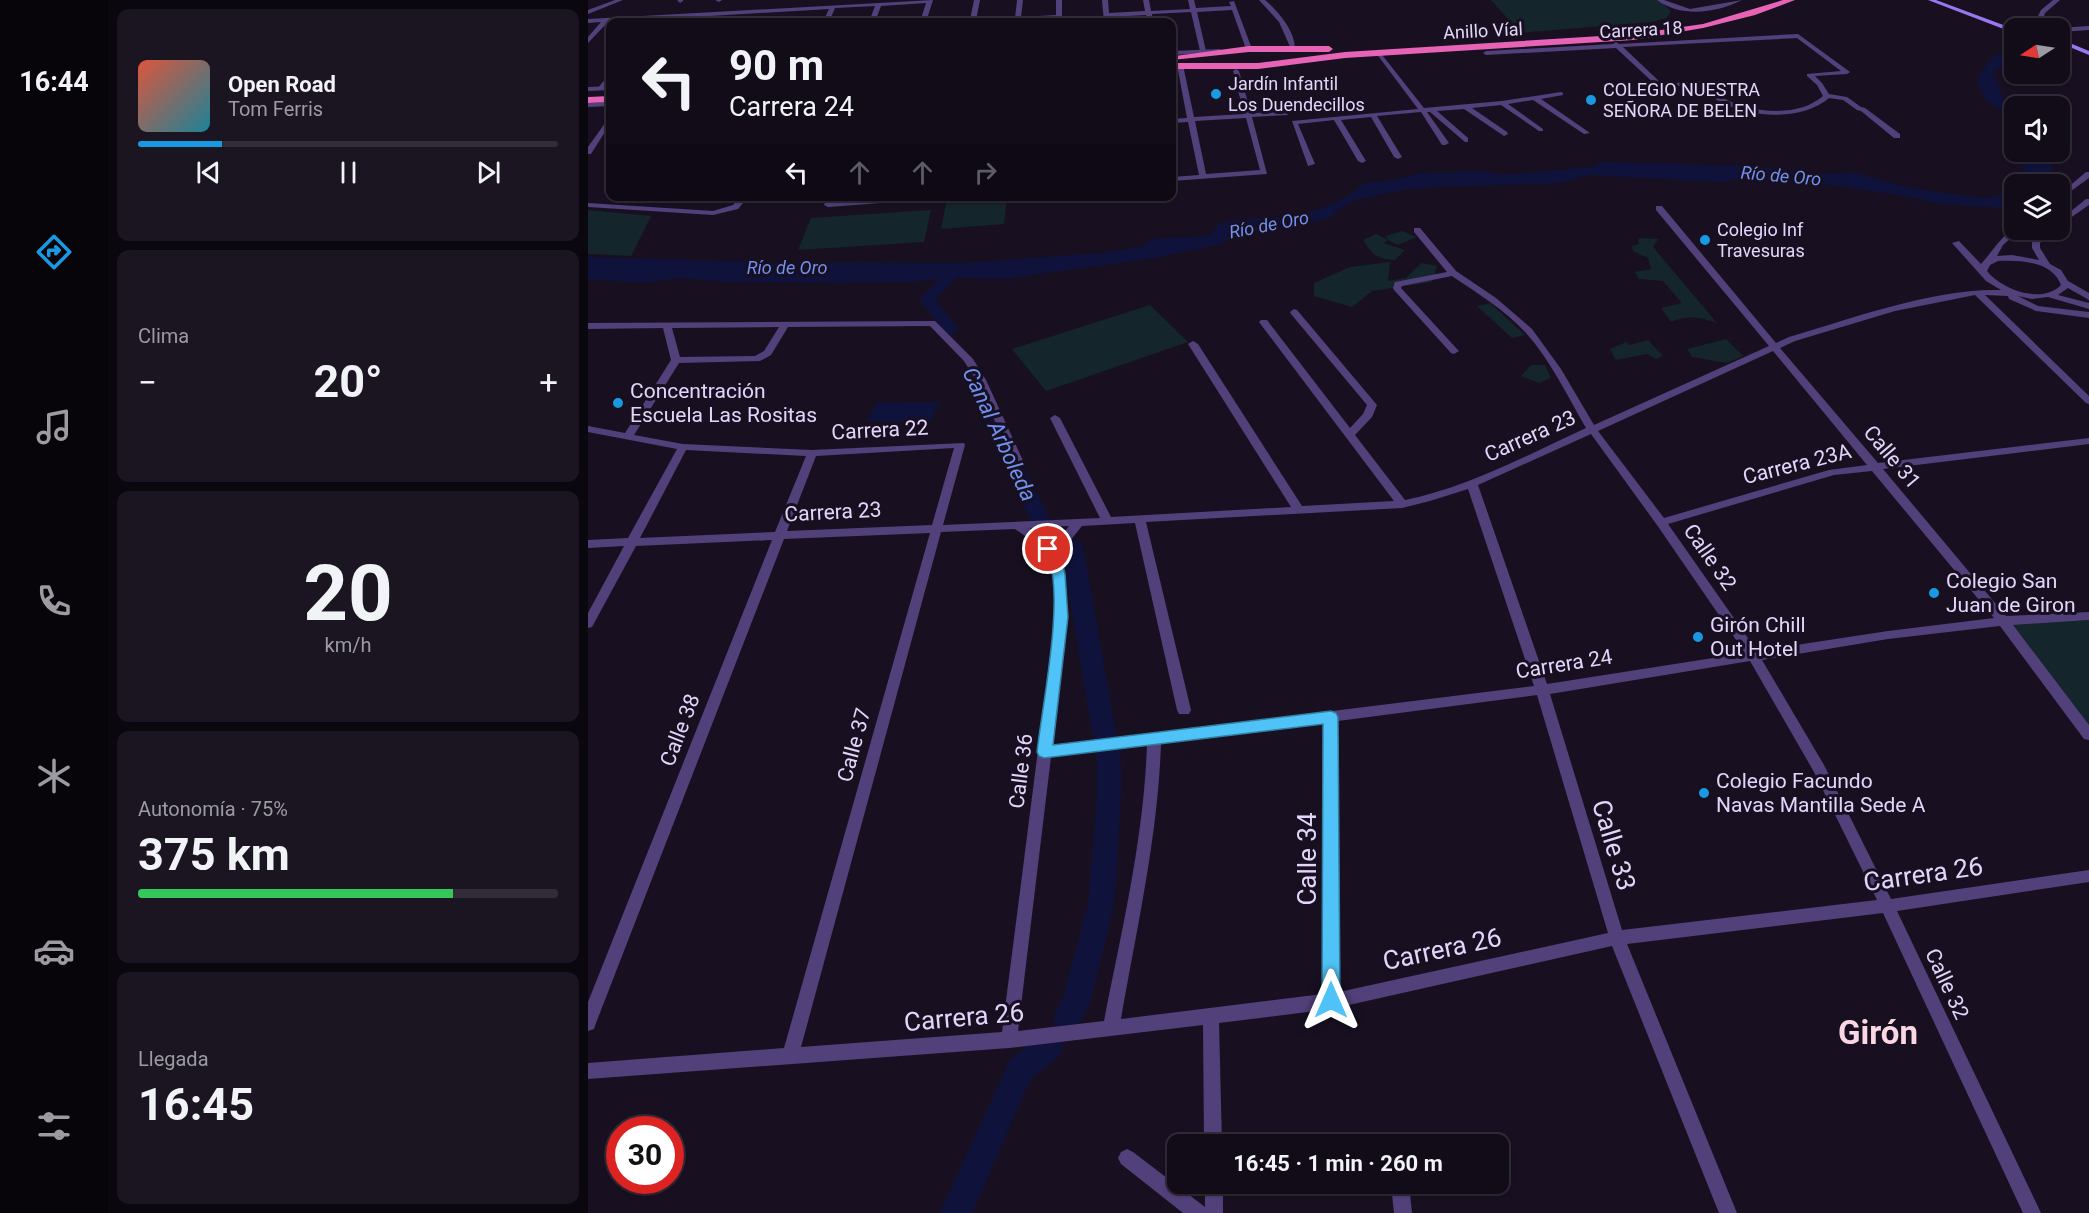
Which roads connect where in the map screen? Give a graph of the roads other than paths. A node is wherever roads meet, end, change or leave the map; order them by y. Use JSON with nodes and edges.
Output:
{"nodes":[{"id":1,"x":620,"y":0,"type":"edge"},
{"id":2,"x":977,"y":0,"type":"edge"},
{"id":3,"x":1020,"y":0,"type":"edge"},
{"id":4,"x":1059,"y":0,"type":"edge"},
{"id":5,"x":1105,"y":0,"type":"edge"},
{"id":6,"x":1146,"y":0,"type":"edge"},
{"id":7,"x":1191,"y":0,"type":"edge"},
{"id":8,"x":1231,"y":0,"type":"edge"},
{"id":9,"x":1262,"y":0,"type":"edge"},
{"id":10,"x":1660,"y":0,"type":"edge"},
{"id":11,"x":1739,"y":0,"type":"edge"},
{"id":12,"x":1767,"y":0,"type":"edge"},
{"id":13,"x":1791,"y":0,"type":"edge"},
{"id":14,"x":1931,"y":0,"type":"edge"},
{"id":15,"x":1948,"y":0,"type":"edge"},
{"id":16,"x":2057,"y":0,"type":"edge"},
{"id":17,"x":929,"y":1,"type":"edge"},
{"id":18,"x":879,"y":4,"type":"junction"},
{"id":19,"x":833,"y":6,"type":"junction"},
{"id":20,"x":1234,"y":8,"type":"junction"},
{"id":21,"x":789,"y":9,"type":"junction"},
{"id":22,"x":1194,"y":10,"type":"junction"},
{"id":23,"x":742,"y":11,"type":"junction"},
{"id":24,"x":588,"y":12,"type":"edge"},
{"id":25,"x":702,"y":13,"type":"junction"},
{"id":26,"x":1149,"y":13,"type":"junction"},
{"id":27,"x":656,"y":15,"type":"junction"},
{"id":28,"x":786,"y":15,"type":"dead end"},
{"id":29,"x":626,"y":18,"type":"edge"},
{"id":30,"x":654,"y":18,"type":"edge"},
{"id":31,"x":698,"y":18,"type":"edge"},
{"id":32,"x":738,"y":18,"type":"edge"},
{"id":33,"x":828,"y":18,"type":"edge"},
{"id":34,"x":874,"y":18,"type":"edge"},
{"id":35,"x":924,"y":18,"type":"edge"},
{"id":36,"x":974,"y":18,"type":"edge"},
{"id":37,"x":1018,"y":18,"type":"edge"},
{"id":38,"x":1059,"y":18,"type":"edge"},
{"id":39,"x":1107,"y":18,"type":"edge"},
{"id":40,"x":1114,"y":18,"type":"edge"},
{"id":41,"x":1150,"y":18,"type":"edge"},
{"id":42,"x":2041,"y":18,"type":"edge"},
{"id":43,"x":606,"y":20,"type":"joint"},
{"id":44,"x":588,"y":21,"type":"edge"},
{"id":45,"x":2004,"y":21,"type":"edge"},
{"id":46,"x":2004,"y":27,"type":"edge"},
{"id":47,"x":2089,"y":28,"type":"edge"},
{"id":48,"x":2070,"y":29,"type":"edge"},
{"id":49,"x":1611,"y":39,"type":"junction"},
{"id":50,"x":588,"y":41,"type":"edge"},
{"id":51,"x":2070,"y":45,"type":"edge"},
{"id":52,"x":1620,"y":47,"type":"junction"},
{"id":53,"x":1277,"y":48,"type":"junction"},
{"id":54,"x":1293,"y":48,"type":"junction"},
{"id":55,"x":1250,"y":49,"type":"junction"},
{"id":56,"x":1203,"y":51,"type":"junction"},
{"id":57,"x":1223,"y":51,"type":"junction"},
{"id":58,"x":2070,"y":52,"type":"edge"},
{"id":59,"x":1176,"y":53,"type":"edge"},
{"id":60,"x":1379,"y":53,"type":"junction"},
{"id":61,"x":1486,"y":53,"type":"dead end"},
{"id":62,"x":2089,"y":53,"type":"edge"},
{"id":63,"x":1176,"y":58,"type":"edge"},
{"id":64,"x":2089,"y":59,"type":"edge"},
{"id":65,"x":1284,"y":63,"type":"junction"},
{"id":66,"x":1176,"y":65,"type":"edge"},
{"id":67,"x":1176,"y":68,"type":"edge"},
{"id":68,"x":1232,"y":69,"type":"junction"},
{"id":69,"x":606,"y":81,"type":"edge"},
{"id":70,"x":600,"y":89,"type":"junction"},
{"id":71,"x":606,"y":90,"type":"edge"},
{"id":72,"x":606,"y":90,"type":"edge"},
{"id":73,"x":588,"y":91,"type":"edge"},
{"id":74,"x":1561,"y":94,"type":"dead end"},
{"id":75,"x":1827,"y":96,"type":"junction"},
{"id":76,"x":606,"y":99,"type":"edge"},
{"id":77,"x":1536,"y":99,"type":"junction"},
{"id":78,"x":588,"y":100,"type":"edge"},
{"id":79,"x":1502,"y":103,"type":"junction"},
{"id":80,"x":606,"y":104,"type":"edge"},
{"id":81,"x":588,"y":105,"type":"edge"},
{"id":82,"x":1466,"y":107,"type":"junction"},
{"id":83,"x":1428,"y":110,"type":"junction"},
{"id":84,"x":1287,"y":113,"type":"dead end"},
{"id":85,"x":1373,"y":115,"type":"junction"},
{"id":86,"x":1248,"y":116,"type":"junction"},
{"id":87,"x":1336,"y":118,"type":"junction"},
{"id":88,"x":1192,"y":120,"type":"junction"},
{"id":89,"x":1176,"y":121,"type":"edge"},
{"id":90,"x":606,"y":126,"type":"edge"},
{"id":91,"x":1541,"y":130,"type":"dead end"},
{"id":92,"x":1586,"y":133,"type":"dead end"},
{"id":93,"x":1504,"y":134,"type":"dead end"},
{"id":94,"x":1898,"y":135,"type":"dead end"},
{"id":95,"x":1465,"y":140,"type":"dead end"},
{"id":96,"x":1445,"y":143,"type":"dead end"},
{"id":97,"x":588,"y":152,"type":"edge"},
{"id":98,"x":1398,"y":158,"type":"dead end"},
{"id":99,"x":1362,"y":161,"type":"dead end"},
{"id":100,"x":1311,"y":164,"type":"dead end"},
{"id":101,"x":2089,"y":174,"type":"edge"},
{"id":102,"x":1203,"y":177,"type":"junction"},
{"id":103,"x":1176,"y":179,"type":"edge"},
{"id":104,"x":2070,"y":189,"type":"edge"},
{"id":105,"x":645,"y":201,"type":"edge"},
{"id":106,"x":743,"y":201,"type":"edge"},
{"id":107,"x":830,"y":201,"type":"edge"},
{"id":108,"x":875,"y":201,"type":"edge"},
{"id":109,"x":2089,"y":201,"type":"edge"},
{"id":110,"x":588,"y":205,"type":"edge"},
{"id":111,"x":1659,"y":208,"type":"dead end"},
{"id":112,"x":641,"y":209,"type":"junction"},
{"id":113,"x":2070,"y":215,"type":"edge"},
{"id":114,"x":1417,"y":230,"type":"dead end"},
{"id":115,"x":2005,"y":240,"type":"edge"},
{"id":116,"x":2039,"y":240,"type":"edge"},
{"id":117,"x":1956,"y":243,"type":"dead end"},
{"id":118,"x":1991,"y":260,"type":"junction"},
{"id":119,"x":2046,"y":266,"type":"junction"},
{"id":120,"x":1453,"y":273,"type":"junction"},
{"id":121,"x":1985,"y":273,"type":"junction"},
{"id":122,"x":2064,"y":282,"type":"junction"},
{"id":123,"x":1977,"y":292,"type":"junction"},
{"id":124,"x":2003,"y":294,"type":"junction"},
{"id":125,"x":2023,"y":294,"type":"junction"},
{"id":126,"x":2048,"y":295,"type":"junction"},
{"id":127,"x":2089,"y":297,"type":"edge"},
{"id":128,"x":2089,"y":306,"type":"edge"},
{"id":129,"x":1294,"y":312,"type":"dead end"},
{"id":130,"x":2089,"y":315,"type":"edge"},
{"id":131,"x":1264,"y":322,"type":"dead end"},
{"id":132,"x":785,"y":325,"type":"junction"},
{"id":133,"x":588,"y":326,"type":"edge"},
{"id":134,"x":667,"y":327,"type":"junction"},
{"id":135,"x":1193,"y":344,"type":"dead end"},
{"id":136,"x":1775,"y":346,"type":"junction"},
{"id":137,"x":1454,"y":351,"type":"dead end"},
{"id":138,"x":676,"y":360,"type":"junction"},
{"id":139,"x":2089,"y":401,"type":"edge"},
{"id":140,"x":1055,"y":418,"type":"dead end"},
{"id":141,"x":588,"y":429,"type":"edge"},
{"id":142,"x":1592,"y":429,"type":"junction"},
{"id":143,"x":1349,"y":435,"type":"junction"},
{"id":144,"x":627,"y":437,"type":"junction"},
{"id":145,"x":2089,"y":441,"type":"edge"},
{"id":146,"x":960,"y":445,"type":"joint"},
{"id":147,"x":683,"y":447,"type":"junction"},
{"id":148,"x":812,"y":453,"type":"junction"},
{"id":149,"x":1020,"y":465,"type":"dead end"},
{"id":150,"x":1875,"y":466,"type":"junction"},
{"id":151,"x":1472,"y":484,"type":"junction"},
{"id":152,"x":1402,"y":504,"type":"junction"},
{"id":153,"x":1299,"y":510,"type":"junction"},
{"id":154,"x":1140,"y":519,"type":"junction"},
{"id":155,"x":1107,"y":521,"type":"junction"},
{"id":156,"x":1079,"y":522,"type":"junction"},
{"id":157,"x":1660,"y":522,"type":"junction"},
{"id":158,"x":1016,"y":524,"type":"junction"},
{"id":159,"x":935,"y":527,"type":"junction"},
{"id":160,"x":780,"y":534,"type":"junction"},
{"id":161,"x":632,"y":541,"type":"junction"},
{"id":162,"x":588,"y":544,"type":"edge"},
{"id":163,"x":1055,"y":560,"type":"junction"},
{"id":164,"x":2089,"y":616,"type":"edge"},
{"id":165,"x":2002,"y":621,"type":"junction"},
{"id":166,"x":588,"y":624,"type":"edge"},
{"id":167,"x":1753,"y":655,"type":"junction"},
{"id":168,"x":1542,"y":690,"type":"junction"},
{"id":169,"x":1184,"y":710,"type":"dead end"},
{"id":170,"x":1331,"y":717,"type":"junction"},
{"id":171,"x":2089,"y":735,"type":"edge"},
{"id":172,"x":1153,"y":738,"type":"junction"},
{"id":173,"x":1050,"y":751,"type":"junction"},
{"id":174,"x":2089,"y":876,"type":"edge"},
{"id":175,"x":1887,"y":906,"type":"junction"},
{"id":176,"x":1617,"y":938,"type":"junction"},
{"id":177,"x":1331,"y":1000,"type":"junction"},
{"id":178,"x":1211,"y":1016,"type":"junction"},
{"id":179,"x":588,"y":1023,"type":"edge"},
{"id":180,"x":1111,"y":1026,"type":"junction"},
{"id":181,"x":1009,"y":1040,"type":"junction"},
{"id":182,"x":790,"y":1056,"type":"junction"},
{"id":183,"x":588,"y":1071,"type":"edge"},
{"id":184,"x":1213,"y":1134,"type":"edge"},
{"id":185,"x":1127,"y":1158,"type":"dead end"},
{"id":186,"x":1214,"y":1194,"type":"edge"},
{"id":187,"x":1401,"y":1194,"type":"edge"},
{"id":188,"x":1198,"y":1213,"type":"edge"},
{"id":189,"x":1214,"y":1213,"type":"edge"},
{"id":190,"x":1403,"y":1213,"type":"edge"},
{"id":191,"x":1728,"y":1213,"type":"edge"},
{"id":192,"x":2032,"y":1213,"type":"edge"}],
"edges":[{"from":1,"to":24,"type":"street"},
{"from":2,"to":36,"type":"street"},
{"from":3,"to":37,"type":"street"},
{"from":4,"to":38,"type":"street"},
{"from":5,"to":39,"type":"street"},
{"from":6,"to":26,"type":"street"},
{"from":7,"to":22,"type":"street"},
{"from":8,"to":20,"type":"street"},
{"from":9,"to":54,"type":"street"},
{"from":10,"to":11,"type":"street"},
{"from":12,"to":54,"type":"highway","name":"Anillo Víal"},
{"from":13,"to":49,"type":"highway","name":"Anillo Víal"},
{"from":14,"to":46,"type":"main road"},
{"from":15,"to":45,"type":"main road"},
{"from":16,"to":42,"type":"street"},
{"from":17,"to":18,"type":"street"},
{"from":17,"to":35,"type":"street"},
{"from":18,"to":19,"type":"street"},
{"from":18,"to":34,"type":"street"},
{"from":19,"to":21,"type":"street"},
{"from":19,"to":33,"type":"street"},
{"from":20,"to":22,"type":"street"},
{"from":20,"to":55,"type":"street"},
{"from":21,"to":23,"type":"street"},
{"from":21,"to":28,"type":"street"},
{"from":22,"to":26,"type":"street"},
{"from":22,"to":56,"type":"street"},
{"from":23,"to":25,"type":"street"},
{"from":23,"to":32,"type":"street"},
{"from":25,"to":27,"type":"street"},
{"from":25,"to":31,"type":"street"},
{"from":26,"to":40,"type":"street"},
{"from":26,"to":41,"type":"street"},
{"from":27,"to":29,"type":"street"},
{"from":27,"to":30,"type":"street"},
{"from":43,"to":44,"type":"street"},
{"from":43,"to":50,"type":"street"},
{"from":47,"to":48,"type":"street"},
{"from":49,"to":52,"type":"street"},
{"from":49,"to":60,"type":"highway","name":"Anillo Víal"},
{"from":51,"to":62,"type":"main road"},
{"from":52,"to":61,"type":"street","name":"Carrera 18"},
{"from":52,"to":75,"type":"street"},
{"from":52,"to":75,"type":"street","name":"Carrera 18"},
{"from":53,"to":54,"type":"highway","name":"Anillo Víal"},
{"from":53,"to":55,"type":"highway","name":"Anillo Víal"},
{"from":53,"to":65,"type":"highway"},
{"from":55,"to":57,"type":"highway","name":"Anillo Víal"},
{"from":56,"to":57,"type":"street"},
{"from":56,"to":59,"type":"street"},
{"from":57,"to":63,"type":"highway","name":"Anillo Víal"},
{"from":57,"to":68,"type":"highway"},
{"from":58,"to":64,"type":"main road"},
{"from":60,"to":65,"type":"highway","name":"Anillo Víal"},
{"from":60,"to":83,"type":"street"},
{"from":65,"to":68,"type":"highway","name":"Anillo Víal"},
{"from":66,"to":68,"type":"highway","name":"Anillo Víal"},
{"from":67,"to":88,"type":"street"},
{"from":68,"to":86,"type":"street"},
{"from":69,"to":70,"type":"street"},
{"from":70,"to":71,"type":"street"},
{"from":70,"to":73,"type":"street"},
{"from":72,"to":73,"type":"highway"},
{"from":74,"to":77,"type":"street"},
{"from":75,"to":94,"type":"street"},
{"from":76,"to":78,"type":"highway"},
{"from":77,"to":79,"type":"street"},
{"from":77,"to":92,"type":"street"},
{"from":79,"to":82,"type":"street"},
{"from":79,"to":91,"type":"street"},
{"from":80,"to":81,"type":"street"},
{"from":82,"to":83,"type":"street"},
{"from":82,"to":93,"type":"street"},
{"from":83,"to":85,"type":"street"},
{"from":83,"to":95,"type":"street"},
{"from":83,"to":96,"type":"street"},
{"from":84,"to":86,"type":"street"},
{"from":85,"to":87,"type":"street"},
{"from":85,"to":98,"type":"street"},
{"from":86,"to":88,"type":"street"},
{"from":86,"to":102,"type":"street"},
{"from":87,"to":99,"type":"street"},
{"from":87,"to":100,"type":"street"},
{"from":88,"to":89,"type":"street"},
{"from":88,"to":102,"type":"street"},
{"from":90,"to":97,"type":"street"},
{"from":101,"to":104,"type":"street"},
{"from":102,"to":103,"type":"street"},
{"from":105,"to":112,"type":"street"},
{"from":106,"to":112,"type":"street"},
{"from":107,"to":108,"type":"street"},
{"from":109,"to":113,"type":"street"},
{"from":110,"to":112,"type":"street"},
{"from":111,"to":136,"type":"street","name":"Calle 31"},
{"from":114,"to":120,"type":"street","name":"Calle 32"},
{"from":115,"to":118,"type":"street"},
{"from":116,"to":119,"type":"street"},
{"from":117,"to":121,"type":"street"},
{"from":118,"to":119,"type":"street"},
{"from":118,"to":121,"type":"street"},
{"from":119,"to":122,"type":"street"},
{"from":120,"to":137,"type":"street"},
{"from":120,"to":142,"type":"street","name":"Calle 32"},
{"from":121,"to":123,"type":"street"},
{"from":121,"to":125,"type":"street"},
{"from":122,"to":126,"type":"street"},
{"from":122,"to":127,"type":"street"},
{"from":123,"to":124,"type":"street","name":"Carrera 23"},
{"from":123,"to":136,"type":"street","name":"Carrera 23"},
{"from":123,"to":139,"type":"street"},
{"from":124,"to":125,"type":"street","name":"Carrera 23"},
{"from":124,"to":130,"type":"street"},
{"from":125,"to":126,"type":"street","name":"Carrera 23"},
{"from":126,"to":128,"type":"street"},
{"from":129,"to":143,"type":"street"},
{"from":131,"to":143,"type":"street"},
{"from":132,"to":134,"type":"street"},
{"from":132,"to":138,"type":"street"},
{"from":132,"to":149,"type":"street"},
{"from":133,"to":134,"type":"street"},
{"from":134,"to":138,"type":"street"},
{"from":135,"to":153,"type":"street"},
{"from":136,"to":142,"type":"street","name":"Carrera 23"},
{"from":136,"to":150,"type":"street","name":"Calle 31"},
{"from":138,"to":144,"type":"street"},
{"from":140,"to":155,"type":"street"},
{"from":141,"to":144,"type":"street","name":"Carrera 22"},
{"from":142,"to":151,"type":"street","name":"Carrera 23"},
{"from":142,"to":157,"type":"street","name":"Calle 32"},
{"from":143,"to":152,"type":"street"},
{"from":144,"to":147,"type":"street","name":"Carrera 22"},
{"from":145,"to":150,"type":"street","name":"Carrera 23A"},
{"from":146,"to":148,"type":"street","name":"Carrera 22"},
{"from":146,"to":159,"type":"street","name":"Calle 37"},
{"from":147,"to":148,"type":"street","name":"Carrera 22"},
{"from":147,"to":161,"type":"street"},
{"from":148,"to":160,"type":"street","name":"Calle 38"},
{"from":150,"to":157,"type":"street","name":"Carrera 23A"},
{"from":150,"to":165,"type":"street","name":"Calle 31"},
{"from":151,"to":152,"type":"street","name":"Carrera 23"},
{"from":151,"to":168,"type":"street","name":"Calle 33"},
{"from":152,"to":153,"type":"street","name":"Carrera 23"},
{"from":153,"to":154,"type":"street","name":"Carrera 23"},
{"from":154,"to":155,"type":"street","name":"Carrera 23"},
{"from":154,"to":169,"type":"street"},
{"from":155,"to":156,"type":"street","name":"Carrera 23"},
{"from":156,"to":158,"type":"street","name":"Carrera 23"},
{"from":156,"to":163,"type":"street"},
{"from":157,"to":167,"type":"street","name":"Calle 32"},
{"from":158,"to":159,"type":"street","name":"Carrera 23"},
{"from":158,"to":163,"type":"street"},
{"from":159,"to":160,"type":"street","name":"Carrera 23"},
{"from":159,"to":182,"type":"street","name":"Calle 37"},
{"from":160,"to":161,"type":"street","name":"Carrera 23"},
{"from":160,"to":179,"type":"street","name":"Calle 38"},
{"from":161,"to":162,"type":"street","name":"Carrera 23"},
{"from":161,"to":166,"type":"street"},
{"from":163,"to":173,"type":"street","name":"Calle 36"},
{"from":164,"to":165,"type":"street","name":"Carrera 24"},
{"from":165,"to":167,"type":"street","name":"Carrera 24"},
{"from":165,"to":171,"type":"street","name":"Calle 31"},
{"from":167,"to":168,"type":"street","name":"Carrera 24"},
{"from":167,"to":175,"type":"street","name":"Calle 32"},
{"from":168,"to":170,"type":"street","name":"Carrera 24"},
{"from":168,"to":176,"type":"street","name":"Calle 33"},
{"from":170,"to":172,"type":"street","name":"Carrera 24"},
{"from":170,"to":177,"type":"street","name":"Calle 34"},
{"from":172,"to":173,"type":"street","name":"Carrera 24"},
{"from":172,"to":180,"type":"street"},
{"from":173,"to":181,"type":"street","name":"Calle 36"},
{"from":174,"to":175,"type":"street","name":"Carrera 26"},
{"from":175,"to":176,"type":"street","name":"Carrera 26"},
{"from":175,"to":192,"type":"street","name":"Calle 32"},
{"from":176,"to":177,"type":"street","name":"Carrera 26"},
{"from":176,"to":191,"type":"street","name":"Calle 33"},
{"from":177,"to":178,"type":"street","name":"Carrera 26"},
{"from":178,"to":180,"type":"street","name":"Carrera 26"},
{"from":178,"to":184,"type":"street"},
{"from":180,"to":181,"type":"street","name":"Carrera 26"},
{"from":181,"to":182,"type":"street","name":"Carrera 26"},
{"from":182,"to":183,"type":"street","name":"Carrera 26"},
{"from":185,"to":188,"type":"street"},
{"from":186,"to":189,"type":"street"},
{"from":187,"to":190,"type":"street"}]}
